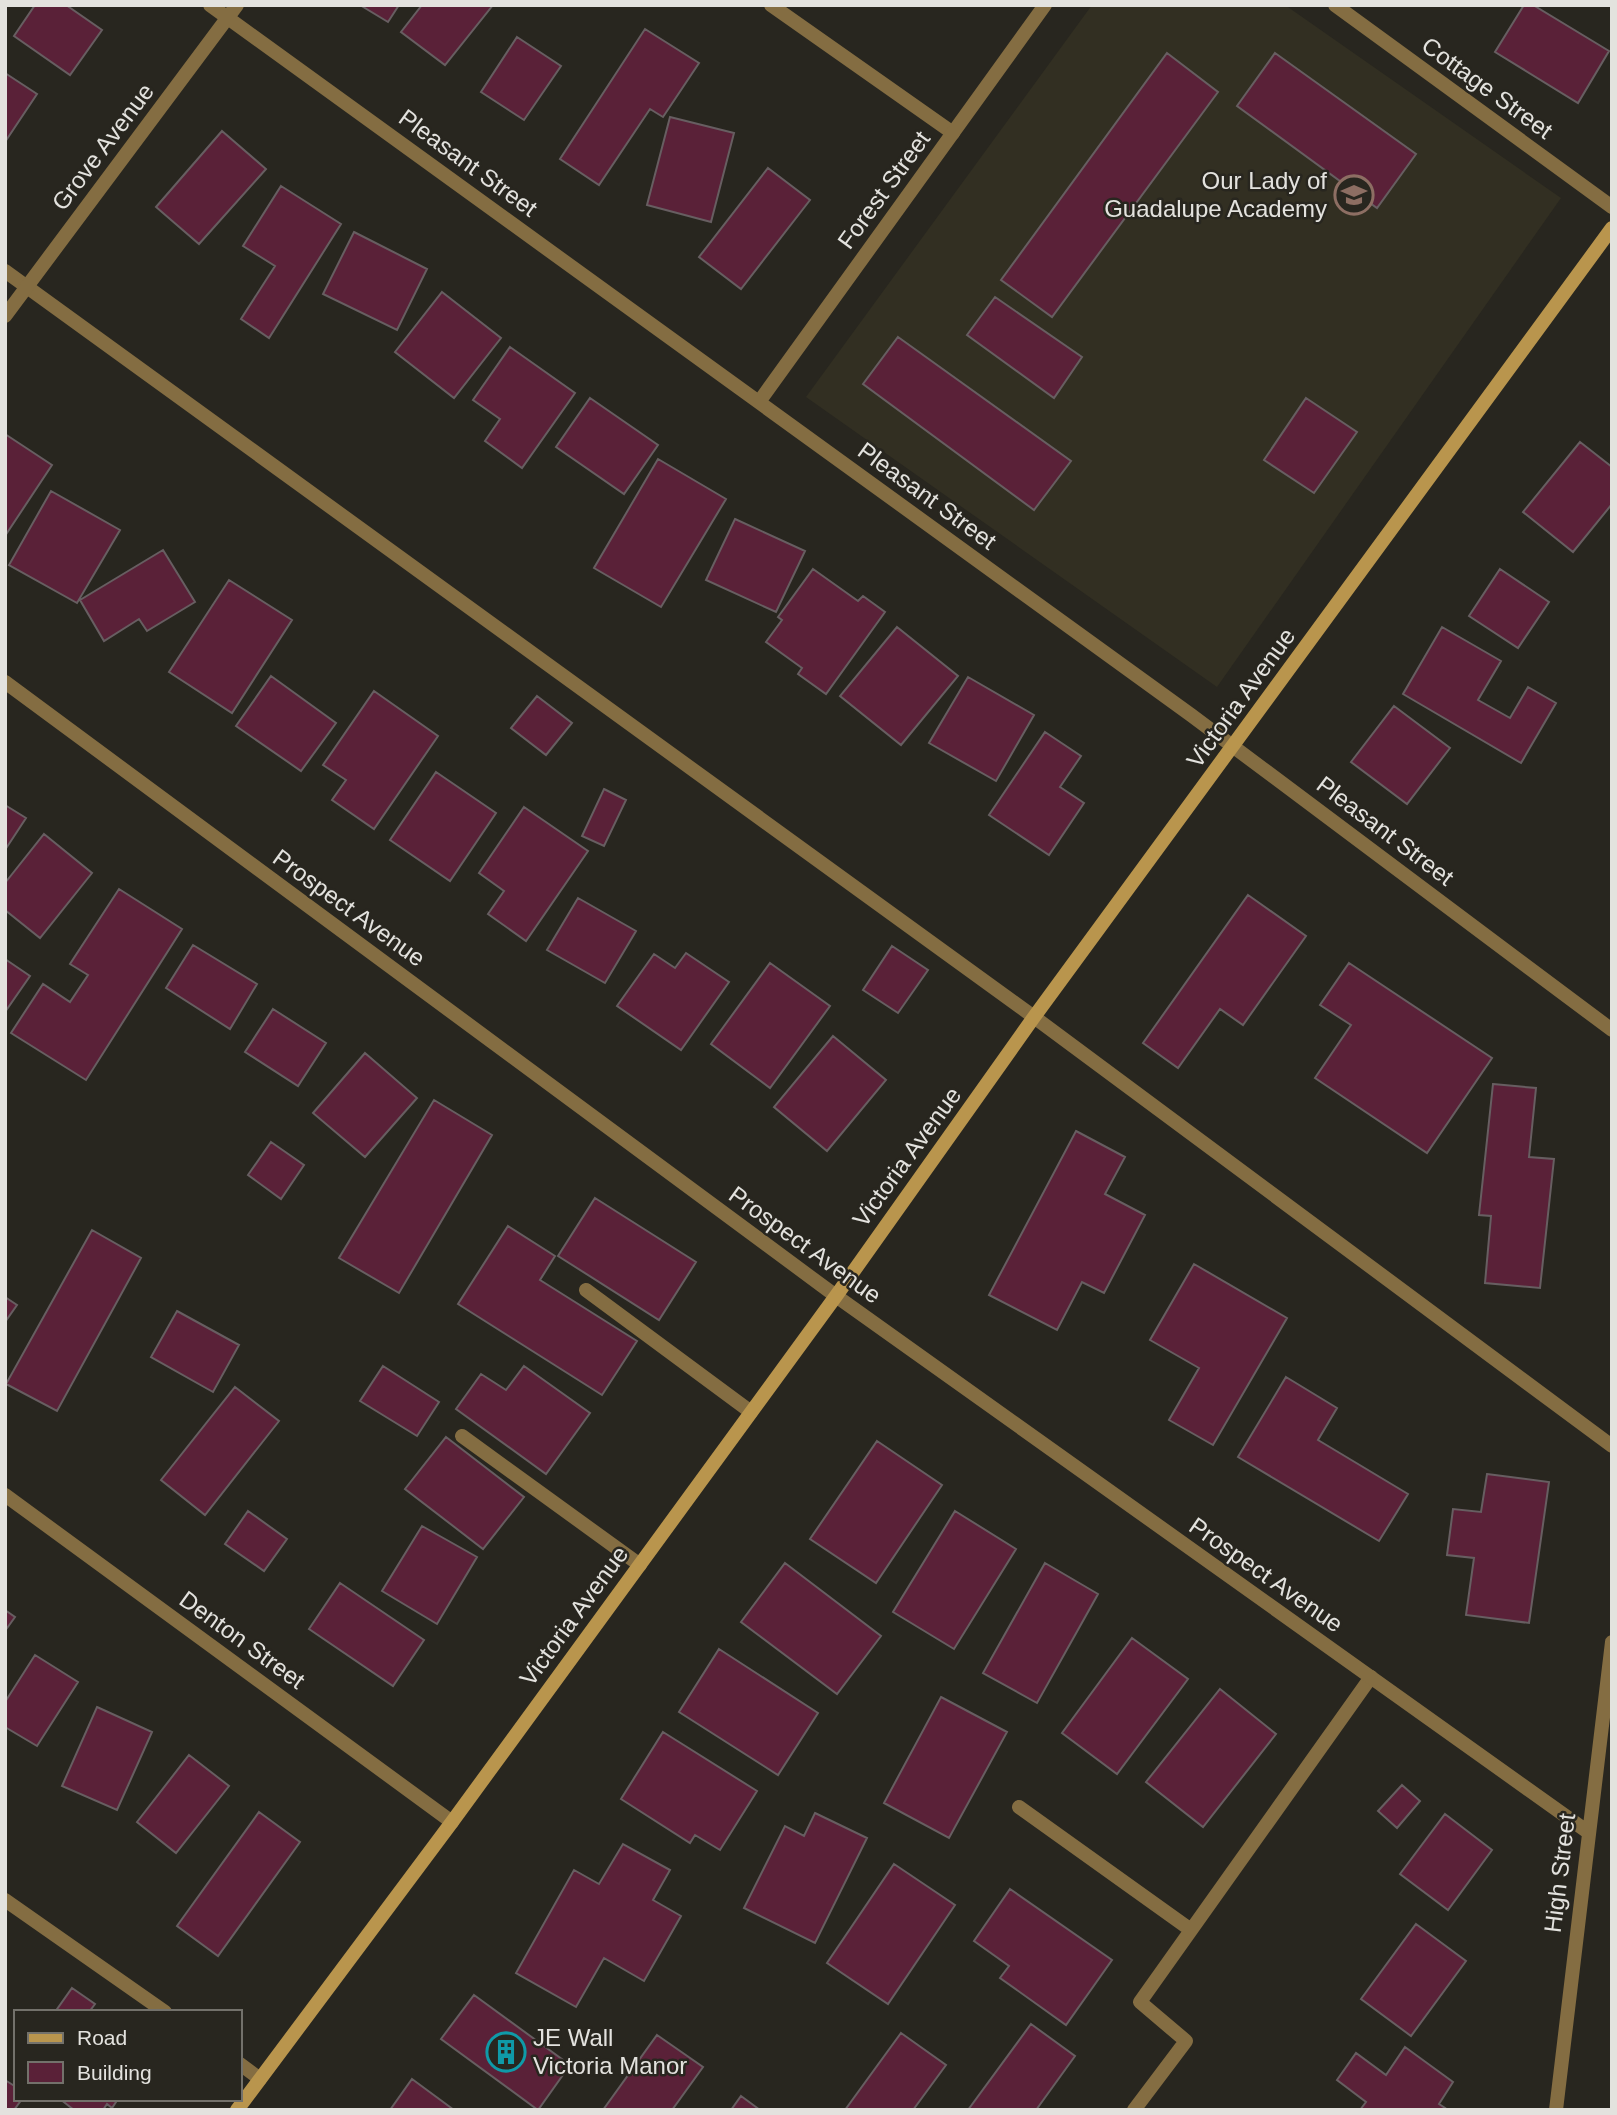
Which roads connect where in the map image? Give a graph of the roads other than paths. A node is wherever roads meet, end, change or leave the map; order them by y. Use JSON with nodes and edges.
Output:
{"nodes":[{"id":1,"x":211,"y":5,"type":"edge"},
{"id":2,"x":237,"y":5,"type":"edge"},
{"id":3,"x":771,"y":5,"type":"edge"},
{"id":4,"x":1045,"y":5,"type":"edge"},
{"id":5,"x":1335,"y":5,"type":"edge"},
{"id":6,"x":228,"y":18,"type":"junction"},
{"id":7,"x":953,"y":133,"type":"junction"},
{"id":8,"x":1612,"y":208,"type":"edge"},
{"id":9,"x":1612,"y":228,"type":"edge"},
{"id":10,"x":5,"y":271,"type":"edge"},
{"id":11,"x":27,"y":287,"type":"junction"},
{"id":12,"x":5,"y":316,"type":"edge"},
{"id":13,"x":760,"y":402,"type":"junction"},
{"id":14,"x":5,"y":682,"type":"edge"},
{"id":15,"x":1234,"y":746,"type":"junction"},
{"id":16,"x":1034,"y":1017,"type":"junction"},
{"id":17,"x":1612,"y":1030,"type":"edge"},
{"id":18,"x":586,"y":1290,"type":"dead end"},
{"id":19,"x":835,"y":1296,"type":"junction"},
{"id":20,"x":751,"y":1412,"type":"junction"},
{"id":21,"x":462,"y":1436,"type":"dead end"},
{"id":22,"x":1612,"y":1446,"type":"edge"},
{"id":23,"x":5,"y":1495,"type":"edge"},
{"id":24,"x":640,"y":1565,"type":"junction"},
{"id":25,"x":1612,"y":1642,"type":"edge"},
{"id":26,"x":1371,"y":1678,"type":"junction"},
{"id":27,"x":1019,"y":1807,"type":"dead end"},
{"id":28,"x":452,"y":1822,"type":"junction"},
{"id":29,"x":1588,"y":1832,"type":"junction"},
{"id":30,"x":5,"y":1900,"type":"edge"},
{"id":31,"x":1191,"y":1930,"type":"junction"},
{"id":32,"x":161,"y":2010,"type":"edge"},
{"id":33,"x":242,"y":2066,"type":"edge"},
{"id":34,"x":260,"y":2079,"type":"junction"},
{"id":35,"x":237,"y":2110,"type":"edge"},
{"id":36,"x":1134,"y":2110,"type":"edge"},
{"id":37,"x":1556,"y":2110,"type":"edge"}],
"edges":[{"from":1,"to":6,"type":"street","name":"Pleasant Street"},
{"from":2,"to":6,"type":"street","name":"Grove Avenue"},
{"from":3,"to":7,"type":"street"},
{"from":4,"to":7,"type":"street","name":"Forest Street"},
{"from":5,"to":8,"type":"street","name":"Cottage Street"},
{"from":6,"to":11,"type":"street","name":"Grove Avenue"},
{"from":6,"to":13,"type":"street","name":"Pleasant Street"},
{"from":7,"to":13,"type":"street","name":"Forest Street"},
{"from":9,"to":15,"type":"street","name":"Victoria Avenue"},
{"from":10,"to":11,"type":"street"},
{"from":11,"to":12,"type":"street","name":"Grove Avenue"},
{"from":11,"to":16,"type":"street"},
{"from":13,"to":15,"type":"street","name":"Pleasant Street"},
{"from":14,"to":19,"type":"street","name":"Prospect Avenue"},
{"from":15,"to":16,"type":"street","name":"Victoria Avenue"},
{"from":15,"to":17,"type":"street","name":"Pleasant Street"},
{"from":16,"to":19,"type":"street","name":"Victoria Avenue"},
{"from":16,"to":22,"type":"street"},
{"from":18,"to":20,"type":"street"},
{"from":19,"to":20,"type":"street","name":"Victoria Avenue"},
{"from":19,"to":26,"type":"street","name":"Prospect Avenue"},
{"from":20,"to":24,"type":"street","name":"Victoria Avenue"},
{"from":21,"to":24,"type":"street"},
{"from":23,"to":28,"type":"street","name":"Denton Street"},
{"from":24,"to":28,"type":"street","name":"Victoria Avenue"},
{"from":25,"to":29,"type":"street","name":"High Street"},
{"from":26,"to":29,"type":"street","name":"Prospect Avenue"},
{"from":26,"to":31,"type":"street"},
{"from":27,"to":31,"type":"street"},
{"from":28,"to":34,"type":"street","name":"Victoria Avenue"},
{"from":29,"to":37,"type":"street","name":"High Street"},
{"from":30,"to":32,"type":"street"},
{"from":31,"to":36,"type":"street"},
{"from":33,"to":34,"type":"street"},
{"from":34,"to":35,"type":"street","name":"Victoria Avenue"}]}
